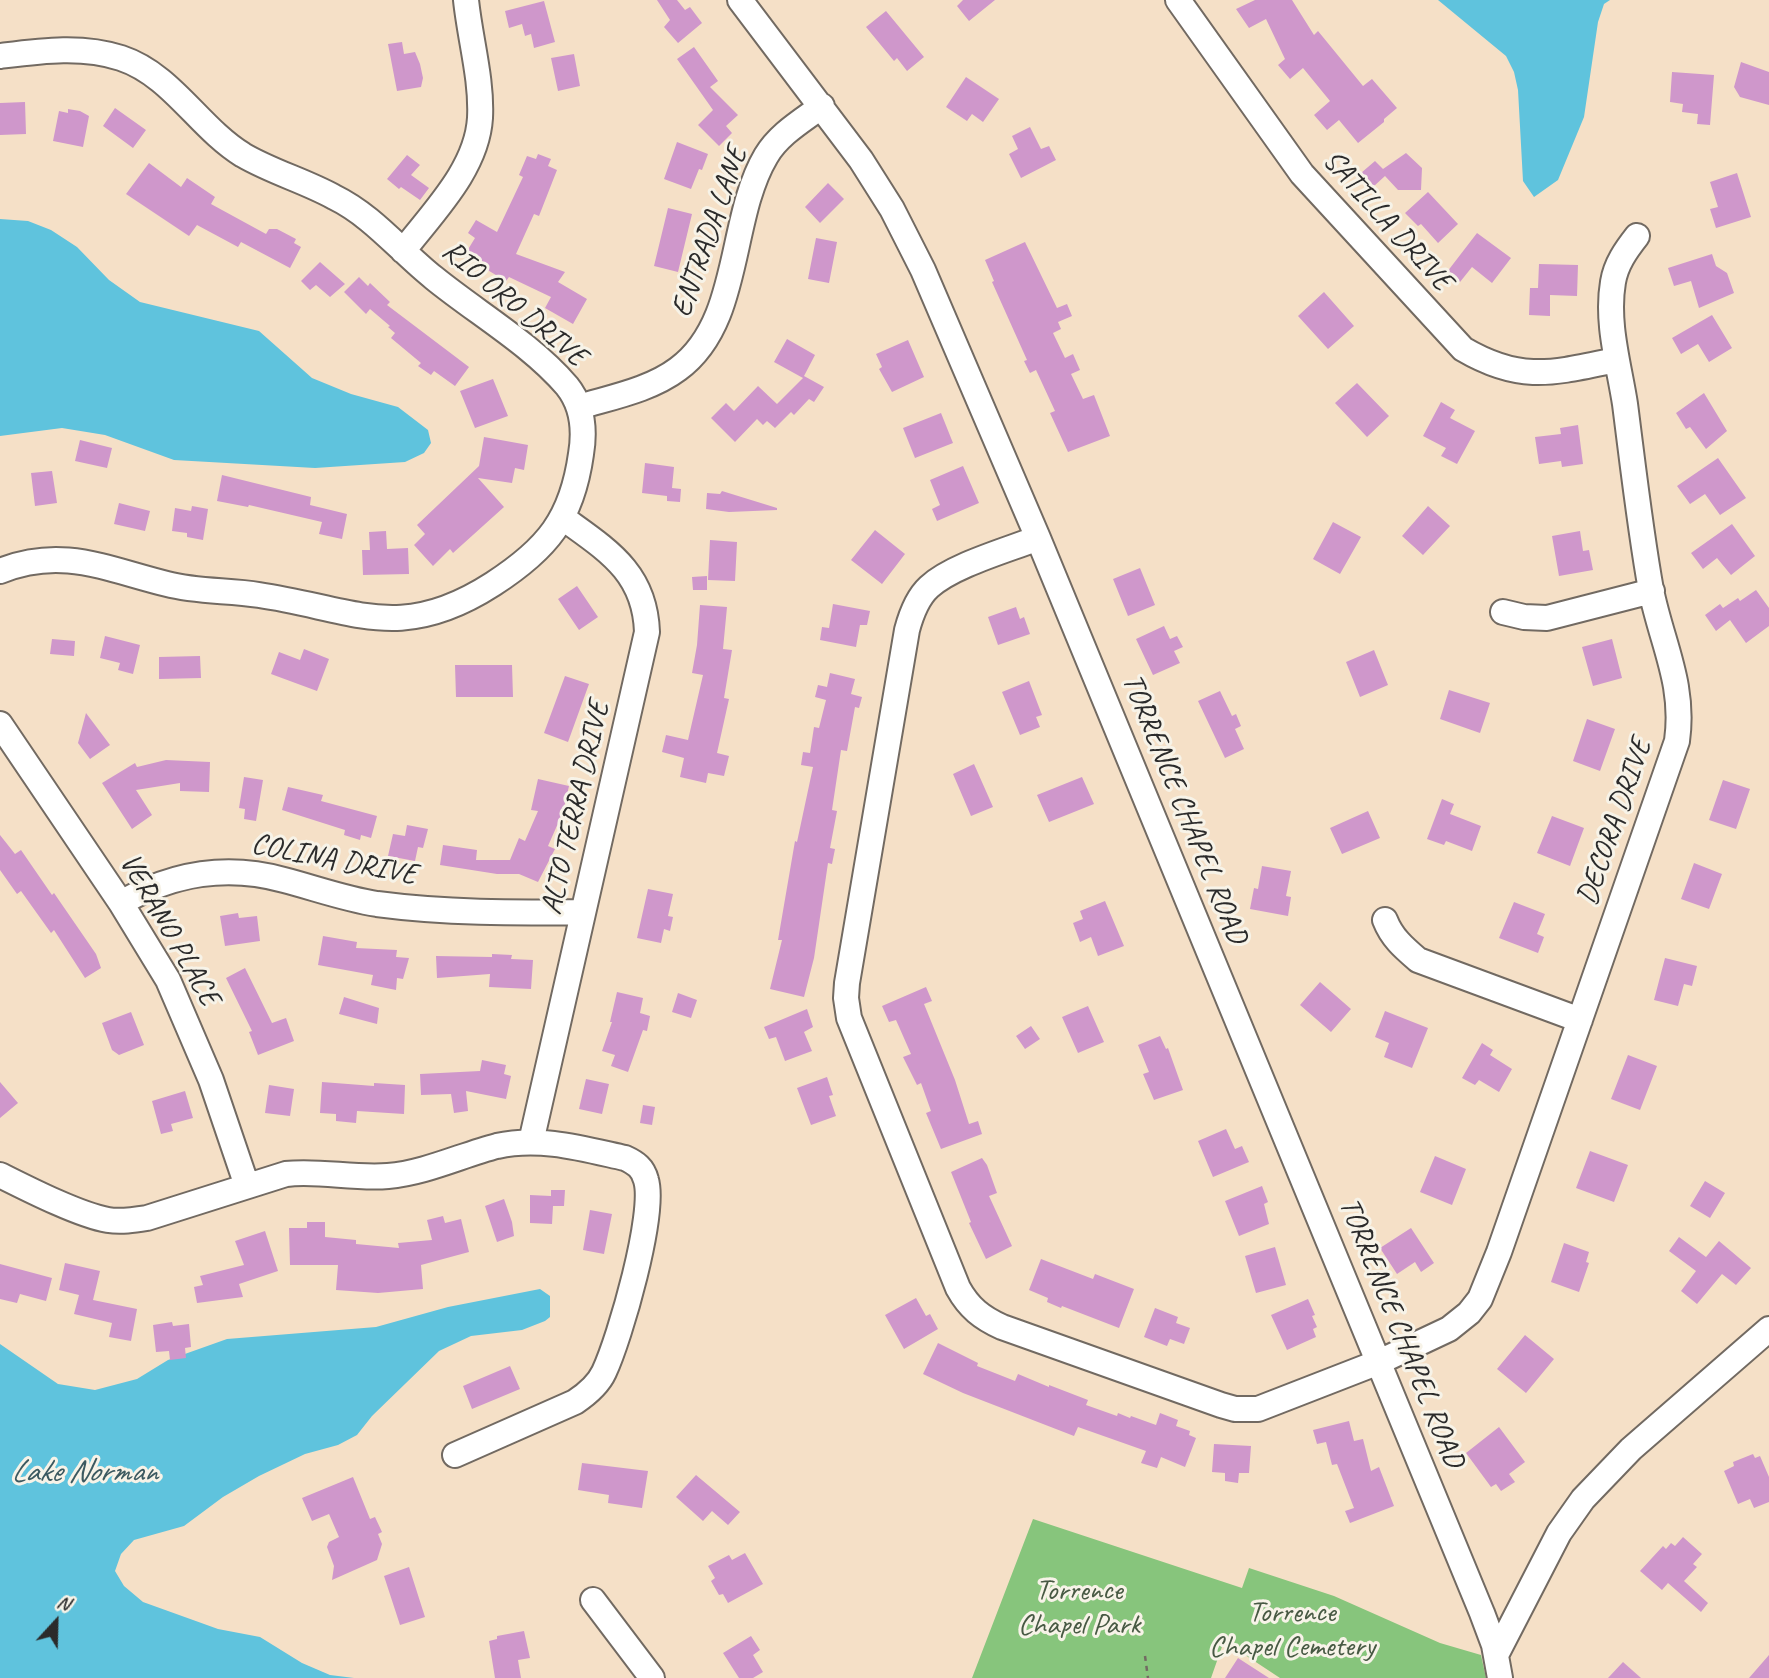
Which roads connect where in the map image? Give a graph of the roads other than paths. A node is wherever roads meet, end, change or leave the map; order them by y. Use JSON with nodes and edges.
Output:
{"nodes":[{"id":1,"x":466,"y":0,"type":"edge"},
{"id":2,"x":740,"y":0,"type":"edge"},
{"id":3,"x":1178,"y":0,"type":"edge"},
{"id":4,"x":0,"y":56,"type":"edge"},
{"id":5,"x":822,"y":106,"type":"junction"},
{"id":6,"x":1637,"y":236,"type":"dead end"},
{"id":7,"x":403,"y":251,"type":"junction"},
{"id":8,"x":1616,"y":360,"type":"junction"},
{"id":9,"x":579,"y":407,"type":"junction"},
{"id":10,"x":563,"y":518,"type":"junction"},
{"id":11,"x":1038,"y":538,"type":"junction"},
{"id":12,"x":0,"y":571,"type":"edge"},
{"id":13,"x":1652,"y":591,"type":"junction"},
{"id":14,"x":1503,"y":612,"type":"dead end"},
{"id":15,"x":0,"y":724,"type":"edge"},
{"id":16,"x":121,"y":903,"type":"junction"},
{"id":17,"x":583,"y":912,"type":"junction"},
{"id":18,"x":1385,"y":920,"type":"dead end"},
{"id":19,"x":1580,"y":1020,"type":"junction"},
{"id":20,"x":531,"y":1142,"type":"junction"},
{"id":21,"x":0,"y":1175,"type":"edge"},
{"id":22,"x":247,"y":1186,"type":"junction"},
{"id":23,"x":1768,"y":1333,"type":"edge"},
{"id":24,"x":1379,"y":1362,"type":"junction"},
{"id":25,"x":455,"y":1455,"type":"dead end"},
{"id":26,"x":593,"y":1600,"type":"dead end"},
{"id":27,"x":1498,"y":1666,"type":"edge"},
{"id":28,"x":652,"y":1678,"type":"edge"}],
"edges":[{"from":1,"to":7,"type":"street"},
{"from":2,"to":5,"type":"street","name":"TORRENCE CHAPEL ROAD"},
{"from":3,"to":8,"type":"street","name":"SATILLA DRIVE"},
{"from":4,"to":7,"type":"street","name":"RIO ORO DRIVE"},
{"from":5,"to":9,"type":"street","name":"ENTRADA LANE"},
{"from":5,"to":11,"type":"street","name":"TORRENCE CHAPEL ROAD"},
{"from":6,"to":8,"type":"street","name":"DECORA DRIVE"},
{"from":7,"to":9,"type":"street","name":"RIO ORO DRIVE"},
{"from":8,"to":13,"type":"street","name":"DECORA DRIVE"},
{"from":9,"to":10,"type":"street","name":"RIO ORO DRIVE"},
{"from":10,"to":12,"type":"street","name":"RIO ORO DRIVE"},
{"from":10,"to":17,"type":"street","name":"ALTO TERRA DRIVE"},
{"from":11,"to":24,"type":"street","name":"TORRENCE CHAPEL ROAD"},
{"from":11,"to":24,"type":"street","name":"DECORA DRIVE"},
{"from":13,"to":14,"type":"street"},
{"from":13,"to":19,"type":"street","name":"DECORA DRIVE"},
{"from":15,"to":16,"type":"street","name":"VERANO PLACE"},
{"from":16,"to":17,"type":"street","name":"COLINA DRIVE"},
{"from":16,"to":22,"type":"street","name":"VERANO PLACE"},
{"from":17,"to":20,"type":"street","name":"ALTO TERRA DRIVE"},
{"from":18,"to":19,"type":"street"},
{"from":19,"to":24,"type":"street","name":"DECORA DRIVE"},
{"from":20,"to":22,"type":"street"},
{"from":20,"to":25,"type":"street"},
{"from":21,"to":22,"type":"street"},
{"from":23,"to":27,"type":"street"},
{"from":24,"to":27,"type":"street","name":"TORRENCE CHAPEL ROAD"},
{"from":26,"to":28,"type":"street"}]}
